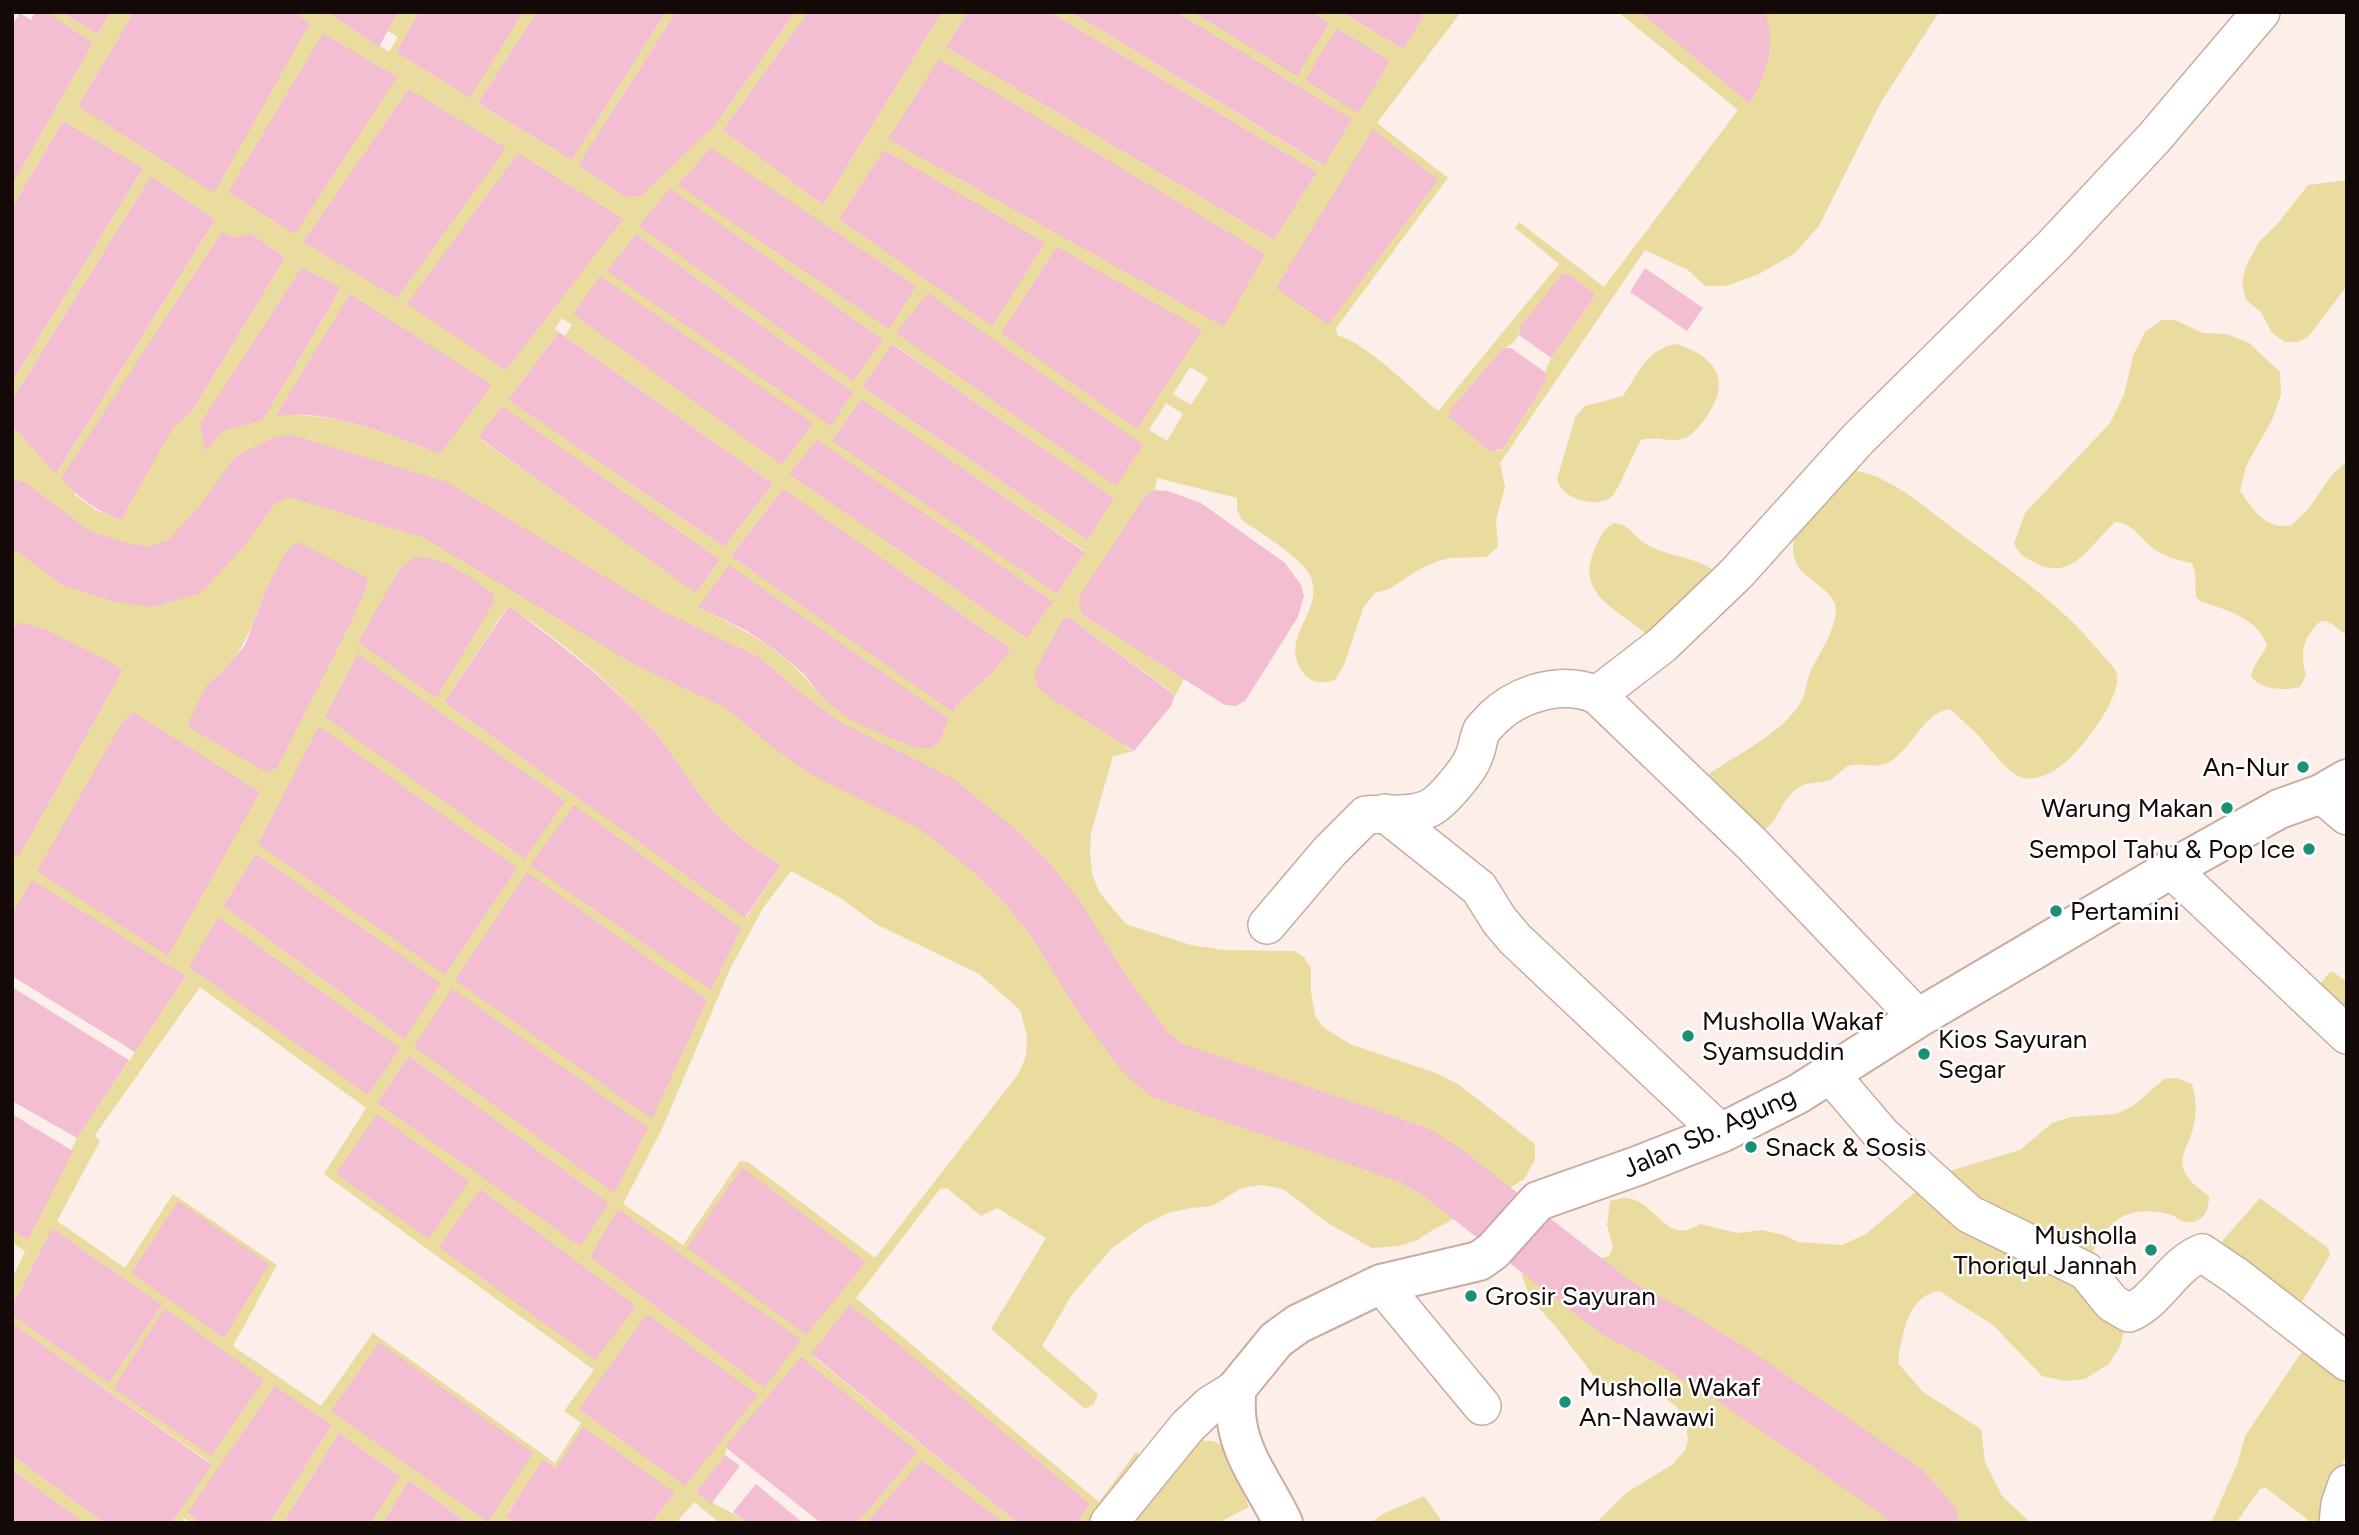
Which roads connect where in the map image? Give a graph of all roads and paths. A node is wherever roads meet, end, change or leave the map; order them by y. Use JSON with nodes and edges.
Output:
{"nodes":[{"id":1,"x":2261,"y":12,"type":"edge"},
{"id":2,"x":1597,"y":695,"type":"junction"},
{"id":3,"x":2338,"y":796,"type":"edge"},
{"id":4,"x":1385,"y":813,"type":"junction"},
{"id":5,"x":2171,"y":869,"type":"junction"},
{"id":6,"x":1267,"y":925,"type":"dead end"},
{"id":7,"x":1918,"y":1018,"type":"junction"},
{"id":8,"x":2347,"y":1035,"type":"edge"},
{"id":9,"x":1830,"y":1074,"type":"junction"},
{"id":10,"x":1721,"y":1133,"type":"junction"},
{"id":11,"x":1381,"y":1284,"type":"junction"},
{"id":12,"x":2347,"y":1362,"type":"edge"},
{"id":13,"x":1236,"y":1389,"type":"junction"},
{"id":14,"x":1482,"y":1406,"type":"dead end"},
{"id":15,"x":1109,"y":1523,"type":"edge"},
{"id":16,"x":1283,"y":1523,"type":"edge"}],
"edges":[{"from":1,"to":2,"type":"street"},
{"from":2,"to":4,"type":"street"},
{"from":2,"to":7,"type":"street"},
{"from":3,"to":5,"type":"street","name":"Jalan Sb. Agung"},
{"from":4,"to":6,"type":"street"},
{"from":4,"to":10,"type":"street"},
{"from":5,"to":7,"type":"street","name":"Jalan Sb. Agung"},
{"from":5,"to":8,"type":"street"},
{"from":7,"to":9,"type":"street","name":"Jalan Sb. Agung"},
{"from":9,"to":10,"type":"street","name":"Jalan Sb. Agung"},
{"from":9,"to":12,"type":"street"},
{"from":10,"to":11,"type":"street","name":"Jalan Sb. Agung"},
{"from":11,"to":13,"type":"street"},
{"from":11,"to":14,"type":"street"},
{"from":13,"to":15,"type":"street"},
{"from":13,"to":16,"type":"street"}]}
